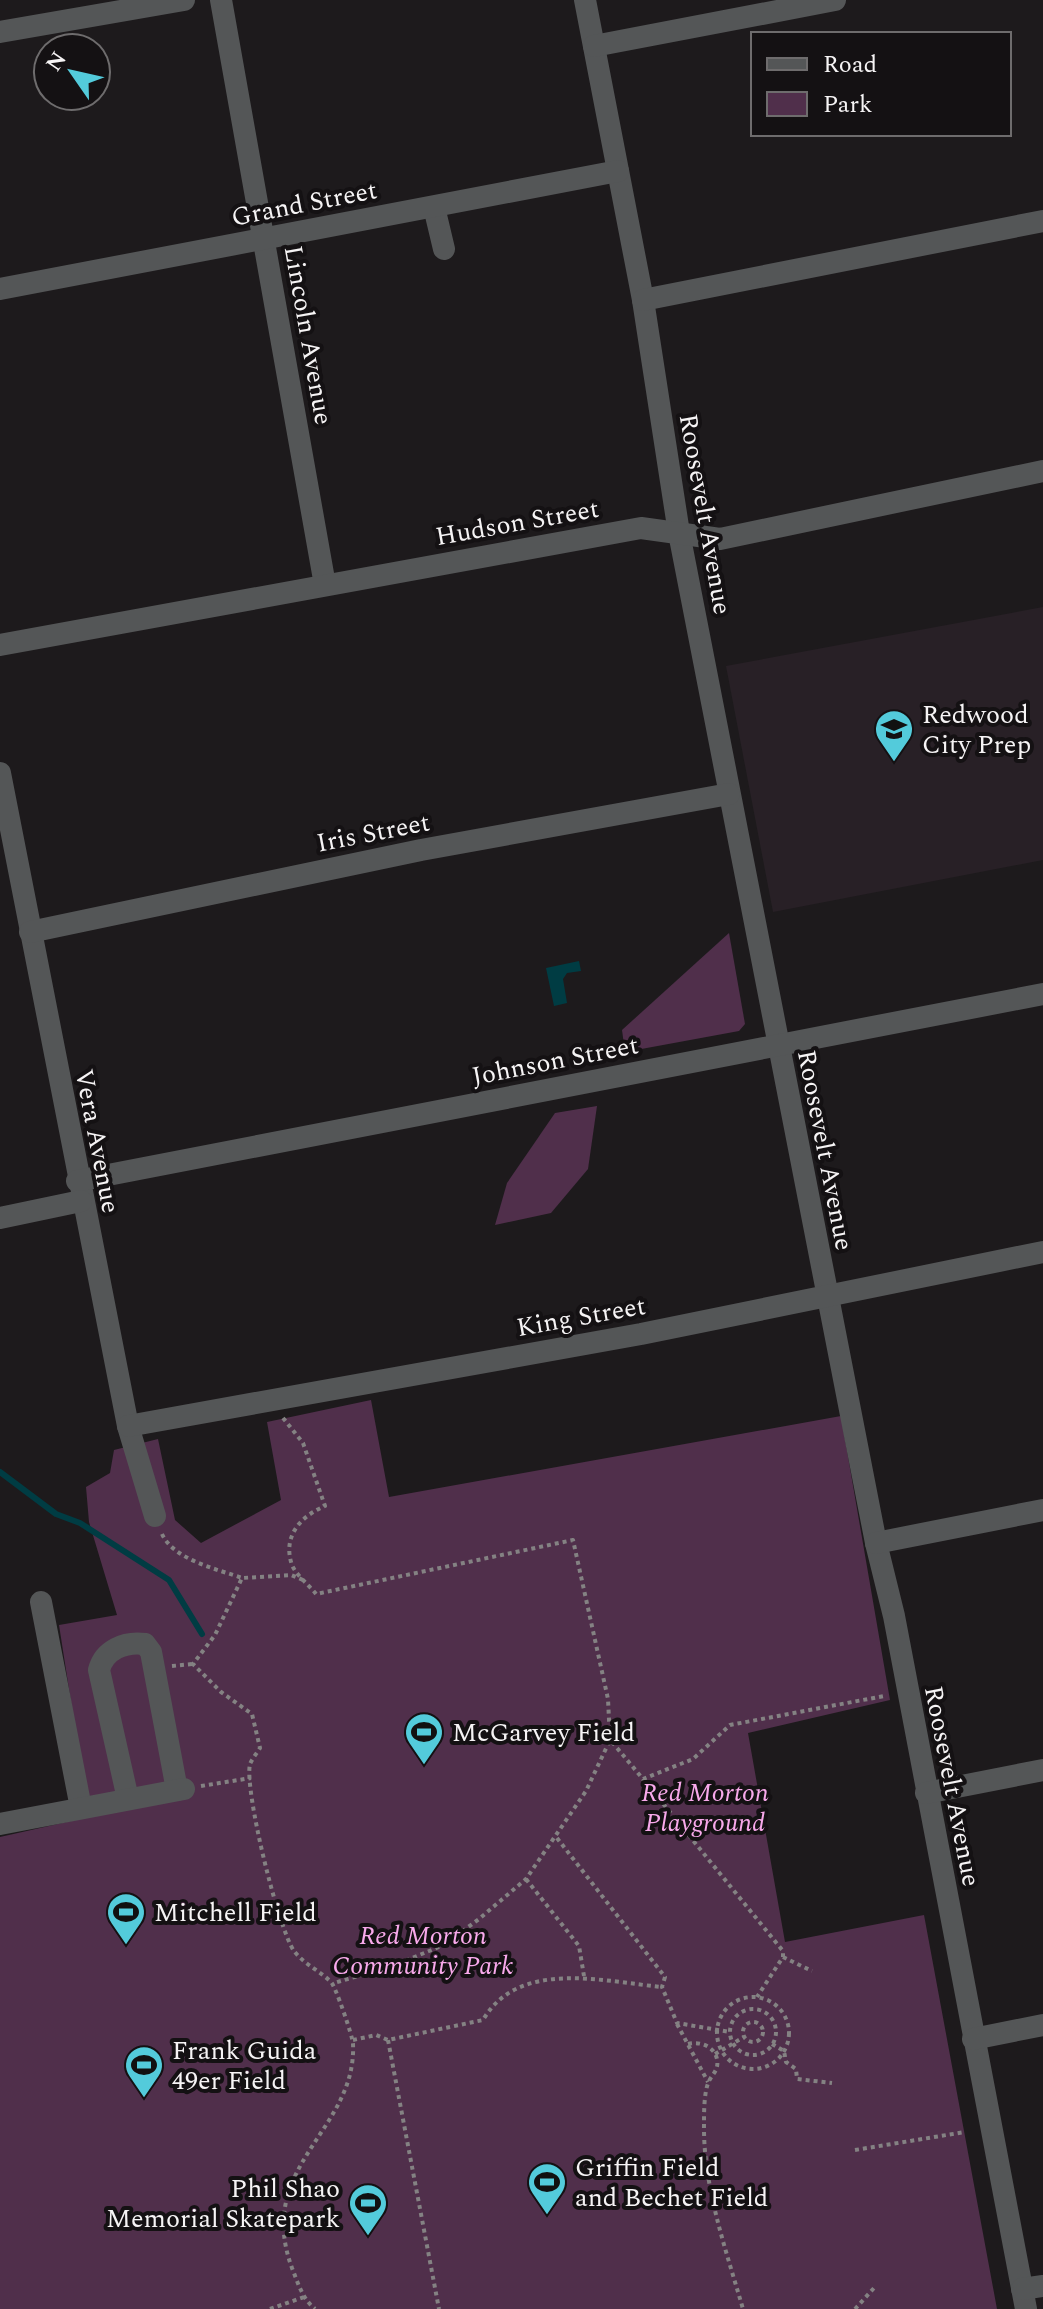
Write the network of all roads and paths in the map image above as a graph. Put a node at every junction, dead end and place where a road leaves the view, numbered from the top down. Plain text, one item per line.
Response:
1 (184, 0) edge
2 (221, 0) edge
3 (585, 0) edge
4 (835, 0) edge
5 (0, 32) edge
6 (594, 46) junction
7 (618, 171) junction
8 (434, 207) junction
9 (1043, 221) edge
10 (264, 239) junction
11 (444, 249) dead end
12 (0, 289) edge
13 (643, 300) junction
14 (1043, 471) edge
15 (679, 533) junction
16 (325, 585) junction
17 (0, 645) edge
18 (0, 773) edge
19 (729, 794) junction
20 (30, 932) junction
21 (1043, 994) edge
22 (777, 1045) junction
23 (79, 1191) junction
24 (0, 1218) edge
25 (1043, 1252) edge
26 (827, 1296) junction
27 (269, 1401) junction
28 (128, 1426) junction
29 (1043, 1510) edge
30 (155, 1516) joint
31 (876, 1543) junction
32 (242, 1578) junction
33 (306, 1581) junction
34 (41, 1602) dead end
35 (884, 1696) dead end
36 (610, 1740) junction
37 (1043, 1770) edge
38 (251, 1778) junction
39 (643, 1779) junction
40 (180, 1789) junction
41 (926, 1793) junction
42 (128, 1799) junction
43 (81, 1808) junction
44 (0, 1824) edge
45 (557, 1838) junction
46 (526, 1879) junction
47 (783, 1957) junction
48 (812, 1971) dead end
49 (584, 1976) junction
50 (334, 1983) junction
51 (662, 1987) junction
52 (755, 1997) junction
53 (772, 2002) junction
54 (752, 2009) junction
55 (765, 2013) junction
56 (772, 2020) junction
57 (677, 2023) junction
58 (1043, 2025) edge
59 (762, 2027) junction
60 (717, 2031) junction
61 (730, 2032) junction
62 (745, 2037) junction
63 (973, 2039) junction
64 (353, 2040) junction
65 (388, 2040) junction
66 (688, 2044) junction
67 (733, 2044) junction
68 (772, 2044) junction
69 (722, 2050) junction
70 (784, 2051) junction
71 (742, 2053) junction
72 (715, 2054) junction
73 (734, 2063) junction
74 (708, 2082) junction
75 (832, 2083) dead end
76 (965, 2132) dead end
77 (855, 2150) dead end
78 (874, 2288) dead end
79 (1030, 2294) edge
80 (304, 2297) junction
81 (270, 2309) edge
82 (315, 2309) edge
83 (439, 2309) edge
84 (743, 2309) edge
85 (855, 2309) edge

1 - 5 street
2 - 10 street, Lincoln Avenue
3 - 6 street, Roosevelt Avenue
4 - 6 street
6 - 7 street, Roosevelt Avenue
7 - 8 street, Grand Street
7 - 13 street, Roosevelt Avenue
8 - 10 street, Grand Street
8 - 11 street
9 - 13 street
10 - 12 street, Grand Street
10 - 16 street, Lincoln Avenue
13 - 15 street, Roosevelt Avenue
14 - 15 street, Hudson Street
15 - 16 street, Hudson Street
15 - 19 street, Roosevelt Avenue
16 - 17 street, Hudson Street
18 - 20 street, Vera Avenue
19 - 20 street, Iris Street
19 - 22 street, Roosevelt Avenue
20 - 23 street, Vera Avenue
21 - 22 street, Johnson Street
22 - 23 street, Johnson Street
22 - 26 street, Roosevelt Avenue
23 - 24 street, Johnson Street
23 - 28 street, Vera Avenue
25 - 26 street, King Street
26 - 27 street, King Street
26 - 31 street, Roosevelt Avenue
27 - 28 street, King Street
27 - 33 path
28 - 30 street, Vera Avenue
29 - 31 street
30 - 32 path
31 - 41 street, Roosevelt Avenue
32 - 33 path
32 - 38 path
33 - 36 path
34 - 43 street
35 - 39 path
36 - 39 path
36 - 45 path
37 - 41 street
38 - 40 path
38 - 50 path
39 - 47 path
40 - 42 street
40 - 42 street
41 - 63 street, Roosevelt Avenue
42 - 43 street
43 - 44 street
45 - 46 path
45 - 51 path
46 - 49 path
46 - 50 path
47 - 48 path
47 - 52 path
49 - 51 path
49 - 65 path
50 - 64 path
51 - 57 path
52 - 53 path
52 - 54 path
52 - 60 path
53 - 55 path
53 - 70 path
54 - 55 path
54 - 61 path
55 - 56 path
56 - 59 path
56 - 68 path
57 - 60 path
57 - 66 path
58 - 63 street
59 - 62 path
59 - 62 path
60 - 61 path
60 - 69 path
61 - 67 path
62 - 67 path
63 - 79 street, Roosevelt Avenue
64 - 65 path
64 - 80 path
65 - 83 path
66 - 72 path
66 - 74 path
67 - 69 path
67 - 71 path
68 - 70 path
68 - 71 path
69 - 72 path
69 - 73 path
70 - 73 path
70 - 75 path
71 - 73 path
72 - 74 path
74 - 84 path
76 - 77 path
78 - 85 path
80 - 81 path
80 - 82 path

